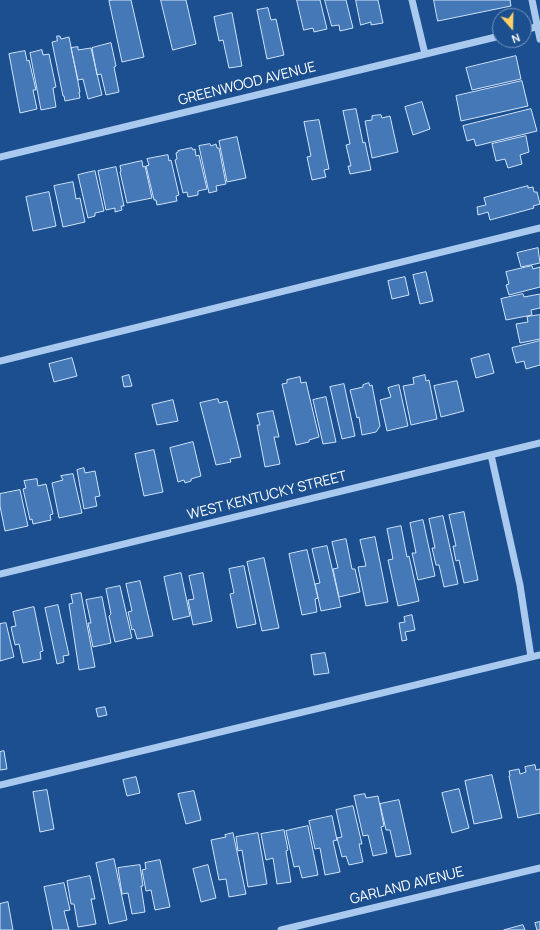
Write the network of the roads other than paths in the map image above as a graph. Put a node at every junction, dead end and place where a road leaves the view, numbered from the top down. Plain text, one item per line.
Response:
1 (412, 0) edge
2 (532, 0) edge
3 (539, 26) edge
4 (492, 38) edge
5 (540, 39) edge
6 (425, 54) junction
7 (0, 157) edge
8 (540, 228) edge
9 (0, 361) edge
10 (540, 443) edge
11 (491, 455) junction
12 (0, 574) edge
13 (540, 655) edge
14 (531, 657) junction
15 (0, 785) edge
16 (540, 868) edge
17 (281, 930) edge

1 - 6 street
2 - 3 street
3 - 5 street
4 - 6 street, GREENWOOD AVENUE
6 - 7 street, GREENWOOD AVENUE
8 - 9 street
10 - 11 street, WEST KENTUCKY STREET
11 - 12 street, WEST KENTUCKY STREET
11 - 14 street
13 - 14 street
14 - 15 street
16 - 17 street, GARLAND AVENUE

